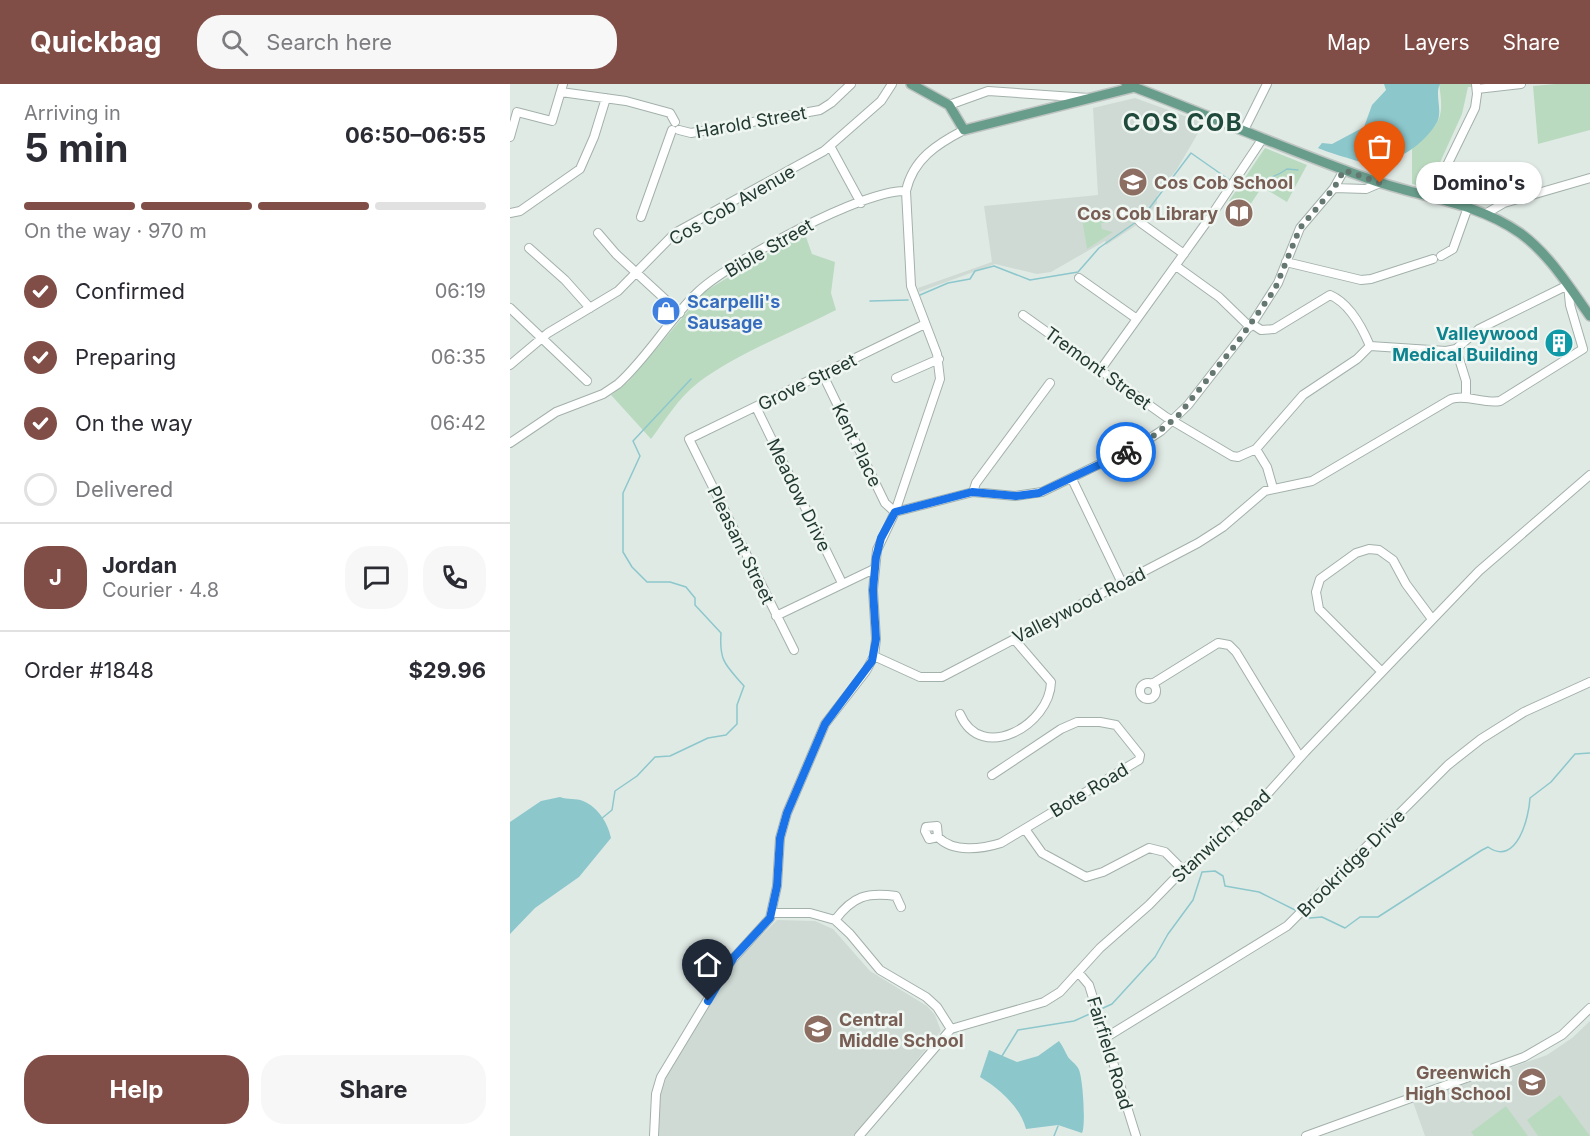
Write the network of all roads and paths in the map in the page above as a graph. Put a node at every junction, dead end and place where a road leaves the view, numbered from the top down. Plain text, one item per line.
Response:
1 (851, 84) edge
2 (892, 84) edge
3 (911, 84) edge
4 (1267, 84) edge
5 (1521, 84) edge
6 (1134, 85) edge
7 (1476, 86) edge
8 (562, 88) edge
9 (1048, 93) junction
10 (606, 98) junction
11 (1094, 99) junction
12 (949, 105) junction
13 (1049, 108) junction
14 (675, 127) junction
15 (964, 130) junction
16 (1244, 130) junction
17 (510, 137) edge
18 (1263, 138) junction
19 (830, 146) junction
20 (1344, 170) junction
21 (1590, 178) edge
22 (1380, 183) junction
23 (1334, 188) junction
24 (906, 190) junction
25 (1432, 196) junction
26 (861, 203) junction
27 (1467, 207) junction
28 (510, 213) edge
29 (1123, 213) dead end
30 (1485, 214) junction
31 (641, 217) dead end
32 (597, 233) dead end
33 (530, 248) dead end
34 (1184, 254) junction
35 (1286, 262) junction
36 (1176, 266) junction
37 (636, 272) junction
38 (1079, 278) dead end
39 (1568, 285) junction
40 (510, 308) edge
41 (590, 308) junction
42 (680, 313) junction
43 (1023, 315) dead end
44 (1590, 316) edge
45 (1137, 320) junction
46 (925, 324) junction
47 (1251, 325) junction
48 (541, 339) junction
49 (1370, 346) junction
50 (1456, 349) junction
51 (1586, 351) edge
52 (939, 359) junction
53 (511, 361) edge
54 (1101, 369) junction
55 (823, 375) junction
56 (896, 378) dead end
57 (587, 381) dead end
58 (1050, 383) dead end
59 (1466, 397) junction
60 (756, 407) junction
61 (1173, 421) junction
62 (689, 439) joint
63 (510, 443) edge
64 (1256, 449) junction
65 (1590, 475) edge
66 (1072, 479) junction
67 (1273, 488) junction
68 (972, 492) junction
69 (895, 512) junction
70 (874, 569) junction
71 (1122, 583) junction
72 (842, 584) junction
73 (776, 616) junction
74 (1432, 619) junction
75 (1014, 639) junction
76 (794, 650) dead end
77 (873, 656) junction
78 (1382, 672) junction
79 (1590, 682) edge
80 (1152, 684) dead end
81 (960, 714) dead end
82 (1300, 757) junction
83 (992, 774) dead end
84 (1025, 829) junction
85 (938, 837) dead end
86 (1183, 870) junction
87 (901, 907) dead end
88 (773, 913) junction
89 (835, 920) junction
90 (1078, 972) junction
91 (1590, 1008) edge
92 (951, 1029) junction
93 (1105, 1038) junction
94 (654, 1136) edge
95 (859, 1136) edge
96 (1136, 1136) edge
97 (1306, 1136) edge

1 - 14 street, Harold Street
2 - 19 street, Cos Cob Avenue
3 - 12 main road
4 - 16 street
5 - 7 street
6 - 11 main road
6 - 16 main road
7 - 25 street
8 - 10 street, Harold Street
8 - 17 street
9 - 11 street
9 - 12 street
9 - 13 street
10 - 14 street, Harold Street
10 - 28 street
11 - 13 main road
12 - 15 main road
13 - 15 main road
14 - 31 street
15 - 24 street
16 - 18 main road
18 - 20 main road
18 - 34 street
19 - 26 street
19 - 37 street, Cos Cob Avenue
20 - 22 main road
20 - 23 street
21 - 30 street
22 - 23 street
22 - 25 main road
23 - 35 street
24 - 26 street, Bible Street
24 - 46 street
25 - 27 main road
26 - 42 street, Bible Street
27 - 30 main road
27 - 35 street
29 - 34 street
30 - 39 main road
32 - 37 street
33 - 41 street
34 - 36 street
35 - 47 street
36 - 45 street
36 - 47 street
37 - 41 street, Cos Cob Avenue
37 - 42 street
38 - 45 street
39 - 44 main road
39 - 50 street
39 - 51 street, Valleywood Road
40 - 48 street
41 - 48 street, Cos Cob Avenue
42 - 63 street, Bible Street
43 - 54 street, Tremont Street
45 - 54 street
46 - 52 street
46 - 55 street, Grove Street
47 - 49 street
47 - 61 street
48 - 53 street, Cos Cob Avenue
48 - 57 street
49 - 50 street
49 - 64 street
50 - 59 street
51 - 59 street, Valleywood Road
52 - 56 street
52 - 69 street
54 - 61 street, Tremont Street
55 - 60 street, Grove Street
55 - 69 street, Kent Place
58 - 68 street
59 - 67 street, Valleywood Road
60 - 62 street, Grove Street
60 - 72 street, Meadow Drive
61 - 64 street, Tremont Street
61 - 66 street
62 - 73 street, Pleasant Street
64 - 67 street
65 - 74 street, Stanwich Road
66 - 68 street
66 - 71 street
67 - 71 street, Valleywood Road
68 - 69 street
69 - 70 street
70 - 72 street
70 - 77 street
71 - 75 street, Valleywood Road
72 - 73 street
73 - 76 street, Pleasant Street
74 - 78 street, Stanwich Road
74 - 78 street
75 - 77 street, Valleywood Road
75 - 81 street
77 - 88 street
78 - 82 street, Stanwich Road
79 - 93 street, Brookridge Drive
80 - 82 street
82 - 86 street, Stanwich Road
83 - 84 street, Bote Road
84 - 85 street, Bote Road
84 - 86 street
86 - 90 street, Stanwich Road
87 - 89 street
88 - 89 street
88 - 94 street
89 - 92 street
90 - 92 street, Stanwich Road
90 - 93 street, Fairfield Road
91 - 97 street
92 - 95 street
93 - 96 street, Fairfield Road

